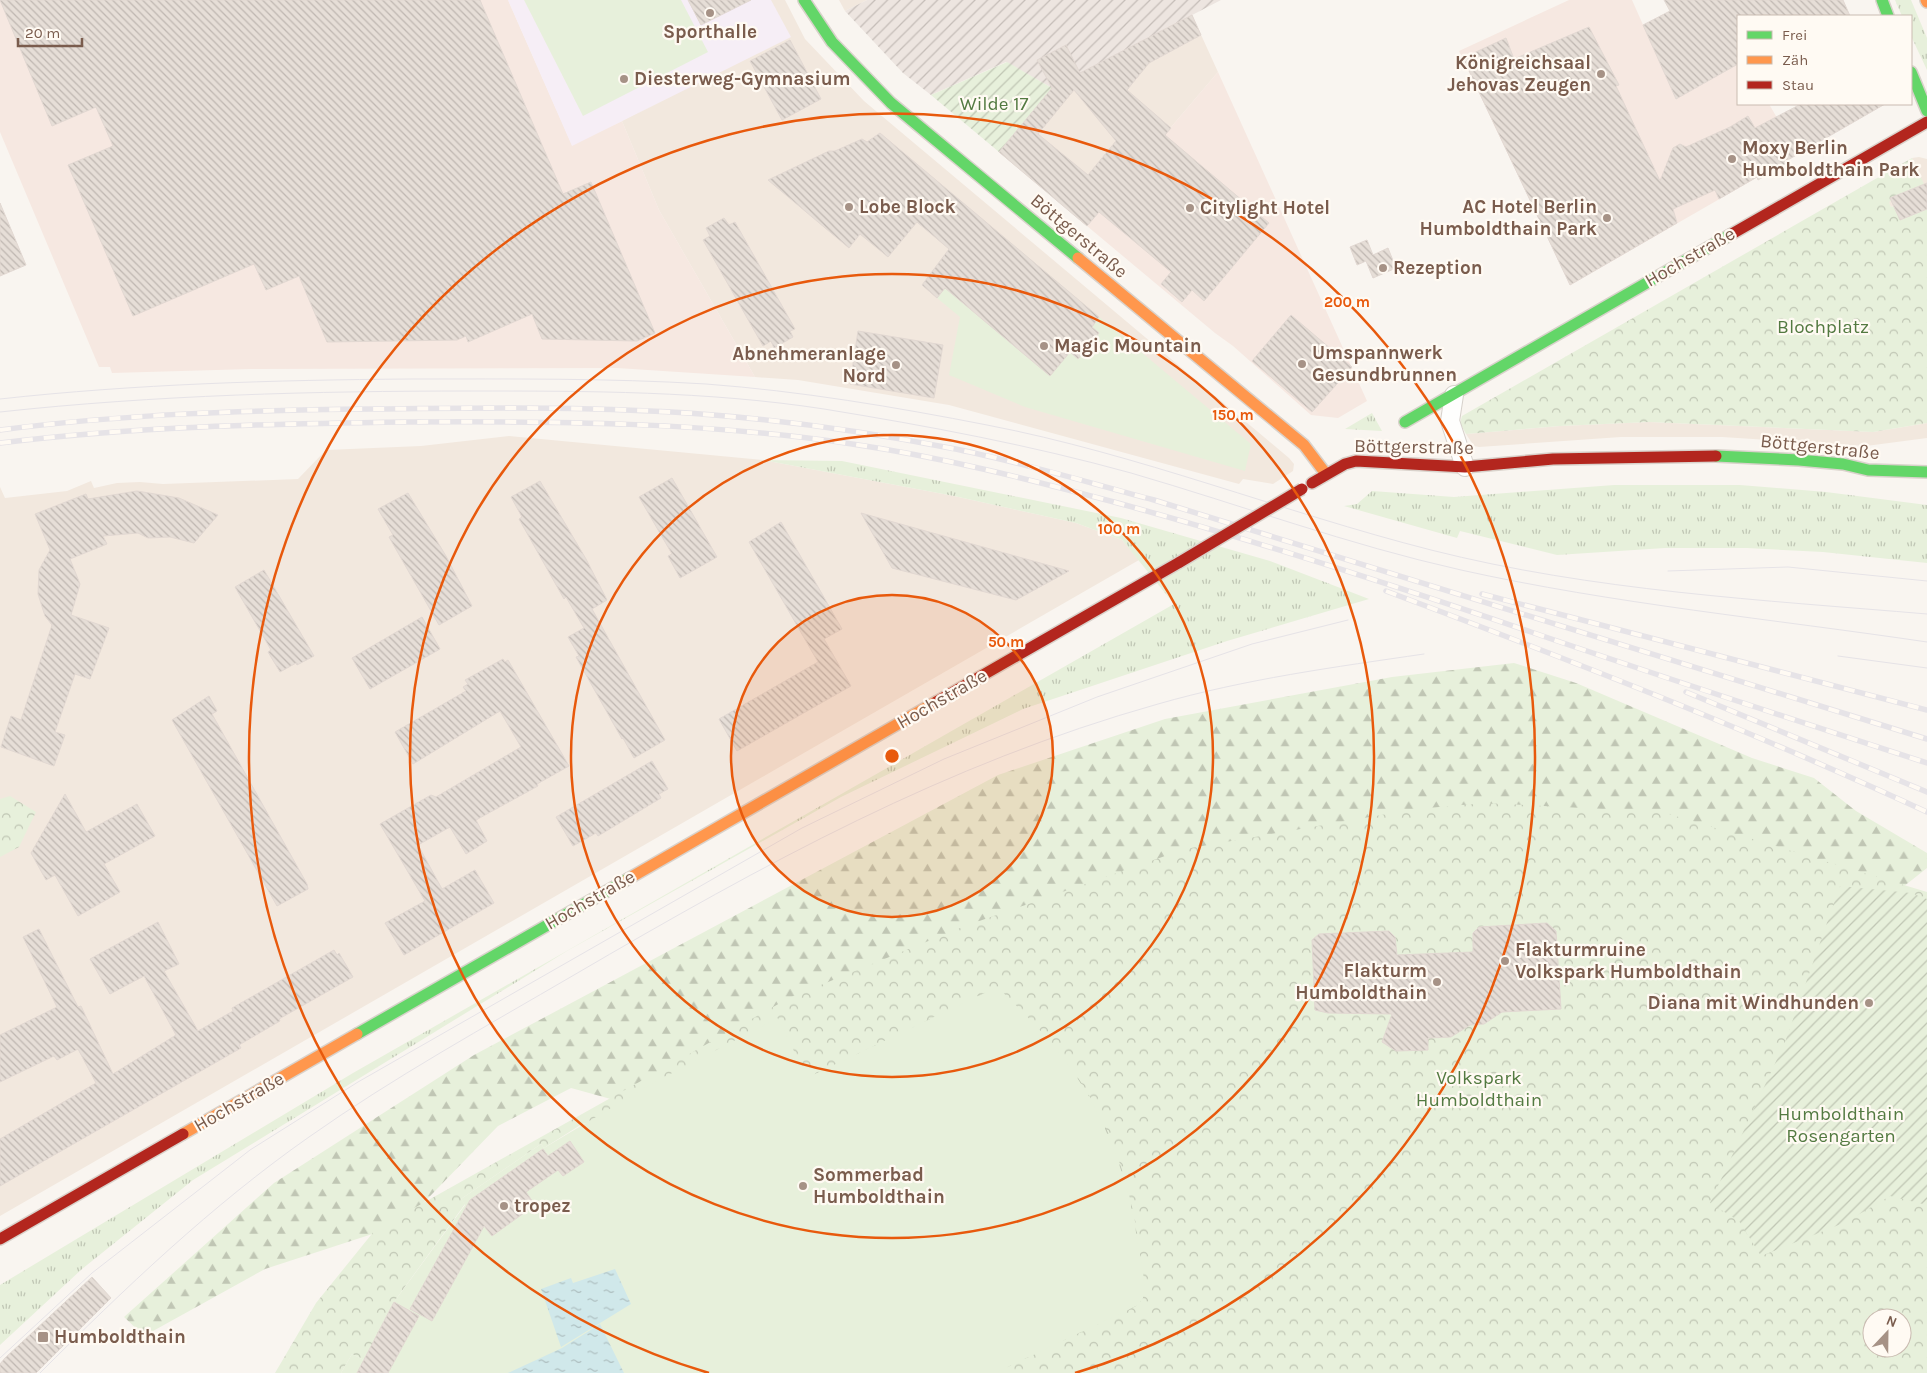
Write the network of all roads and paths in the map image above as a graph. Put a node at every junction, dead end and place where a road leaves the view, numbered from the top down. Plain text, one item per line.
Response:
1 (804, 0) edge
2 (1882, 0) edge
3 (1888, 15) edge
4 (1912, 74) edge
5 (1927, 111) edge
6 (1927, 122) edge
7 (1454, 395) junction
8 (1405, 422) dead end
9 (1927, 462) edge
10 (1464, 467) junction
11 (1912, 470) junction
12 (1927, 472) edge
13 (1326, 474) junction
14 (0, 1239) edge

1 - 13 street, Böttgerstraße
2 - 3 street
4 - 5 street
6 - 7 street, Hochstraße
7 - 8 street, Hochstraße
7 - 10 street
9 - 11 street, Böttgerstraße
10 - 11 street, Böttgerstraße
10 - 13 street, Böttgerstraße
11 - 12 street, Böttgerstraße
13 - 14 street, Hochstraße, bridge

